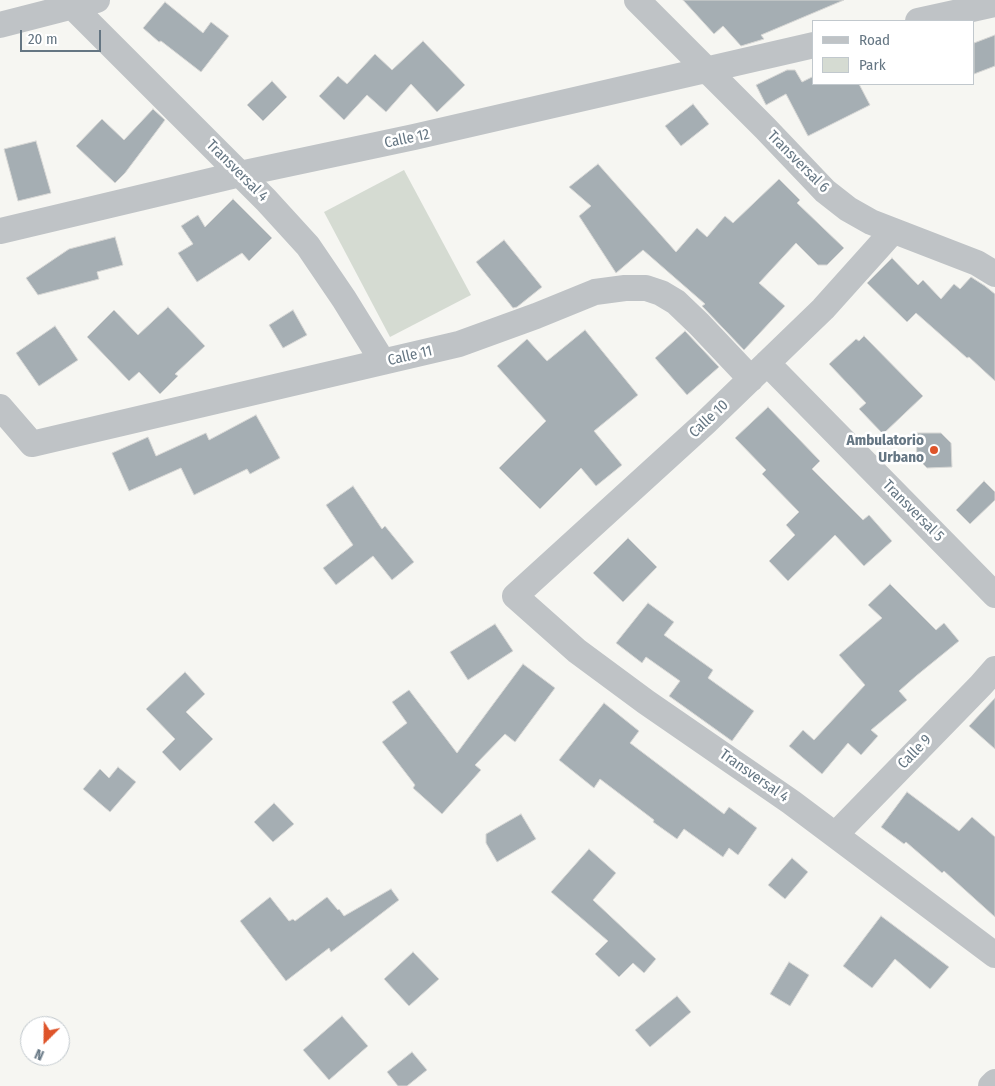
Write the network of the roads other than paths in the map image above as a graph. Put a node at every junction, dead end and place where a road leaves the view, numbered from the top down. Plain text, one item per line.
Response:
1 (637, 0) edge
2 (78, 2) edge
3 (995, 4) edge
4 (923, 20) edge
5 (0, 25) edge
6 (812, 45) edge
7 (706, 70) junction
8 (240, 174) junction
9 (0, 230) edge
10 (893, 231) junction
11 (993, 270) edge
12 (383, 362) junction
13 (759, 371) junction
14 (0, 407) edge
15 (995, 595) edge
16 (515, 596) joint
17 (995, 669) edge
18 (835, 835) junction
19 (995, 955) edge
20 (995, 1082) edge
21 (991, 1086) edge

1 - 7 street, Transversal 6
2 - 5 street
2 - 8 street, Transversal 4
3 - 4 street
6 - 7 street, Calle 12
7 - 8 street, Calle 12
7 - 10 street, Transversal 6
8 - 9 street, Calle 12
8 - 12 street, Transversal 4
10 - 11 street, Transversal 6
10 - 13 street, Calle 10
12 - 13 street, Calle 11
12 - 14 street, Calle 11
13 - 15 street, Transversal 5
13 - 16 street, Calle 10
16 - 18 street, Transversal 4
17 - 18 street, Calle 9
18 - 19 street, Transversal 4
20 - 21 street

